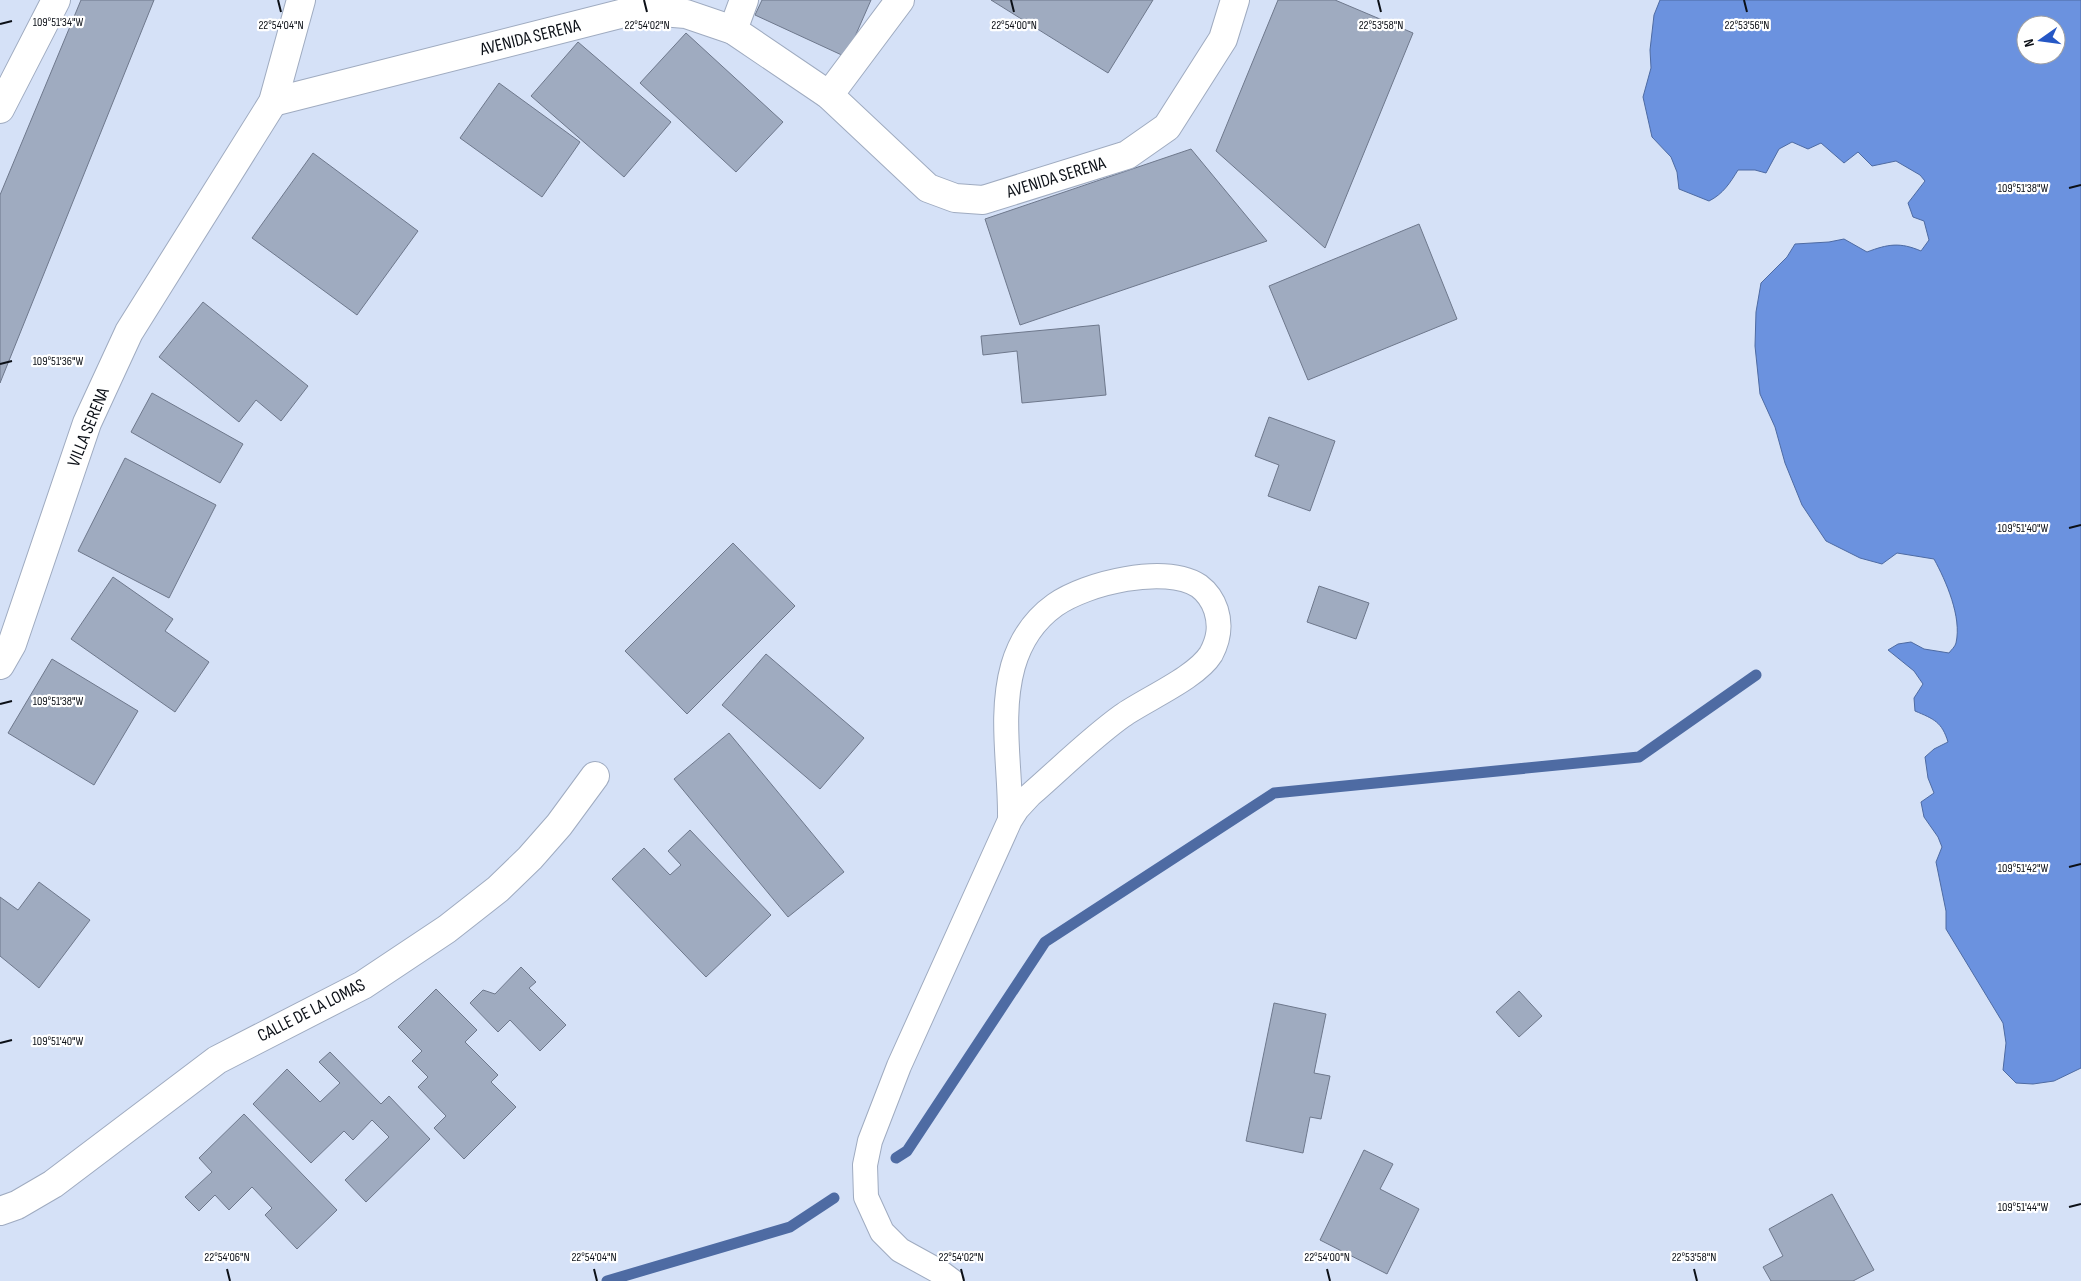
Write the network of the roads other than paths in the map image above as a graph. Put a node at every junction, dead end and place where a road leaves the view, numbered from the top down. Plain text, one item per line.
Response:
1 (56, 0) edge
2 (301, 0) edge
3 (744, 0) edge
4 (900, 0) edge
5 (1235, 0) edge
6 (637, 5) edge
7 (733, 30) junction
8 (829, 95) junction
9 (273, 102) junction
10 (0, 109) edge
11 (0, 665) edge
12 (595, 776) dead end
13 (1010, 820) junction
14 (0, 1211) edge
15 (952, 1281) edge

1 - 10 street
2 - 9 street, VILLA SERENA
3 - 7 street
4 - 8 street
5 - 8 street, AVENIDA SERENA
6 - 7 street, AVENIDA SERENA
6 - 9 street, AVENIDA SERENA
7 - 8 street, AVENIDA SERENA
9 - 11 street, VILLA SERENA
12 - 14 street, CALLE DE LA LOMAS
13 - 13 lane
13 - 15 lane

